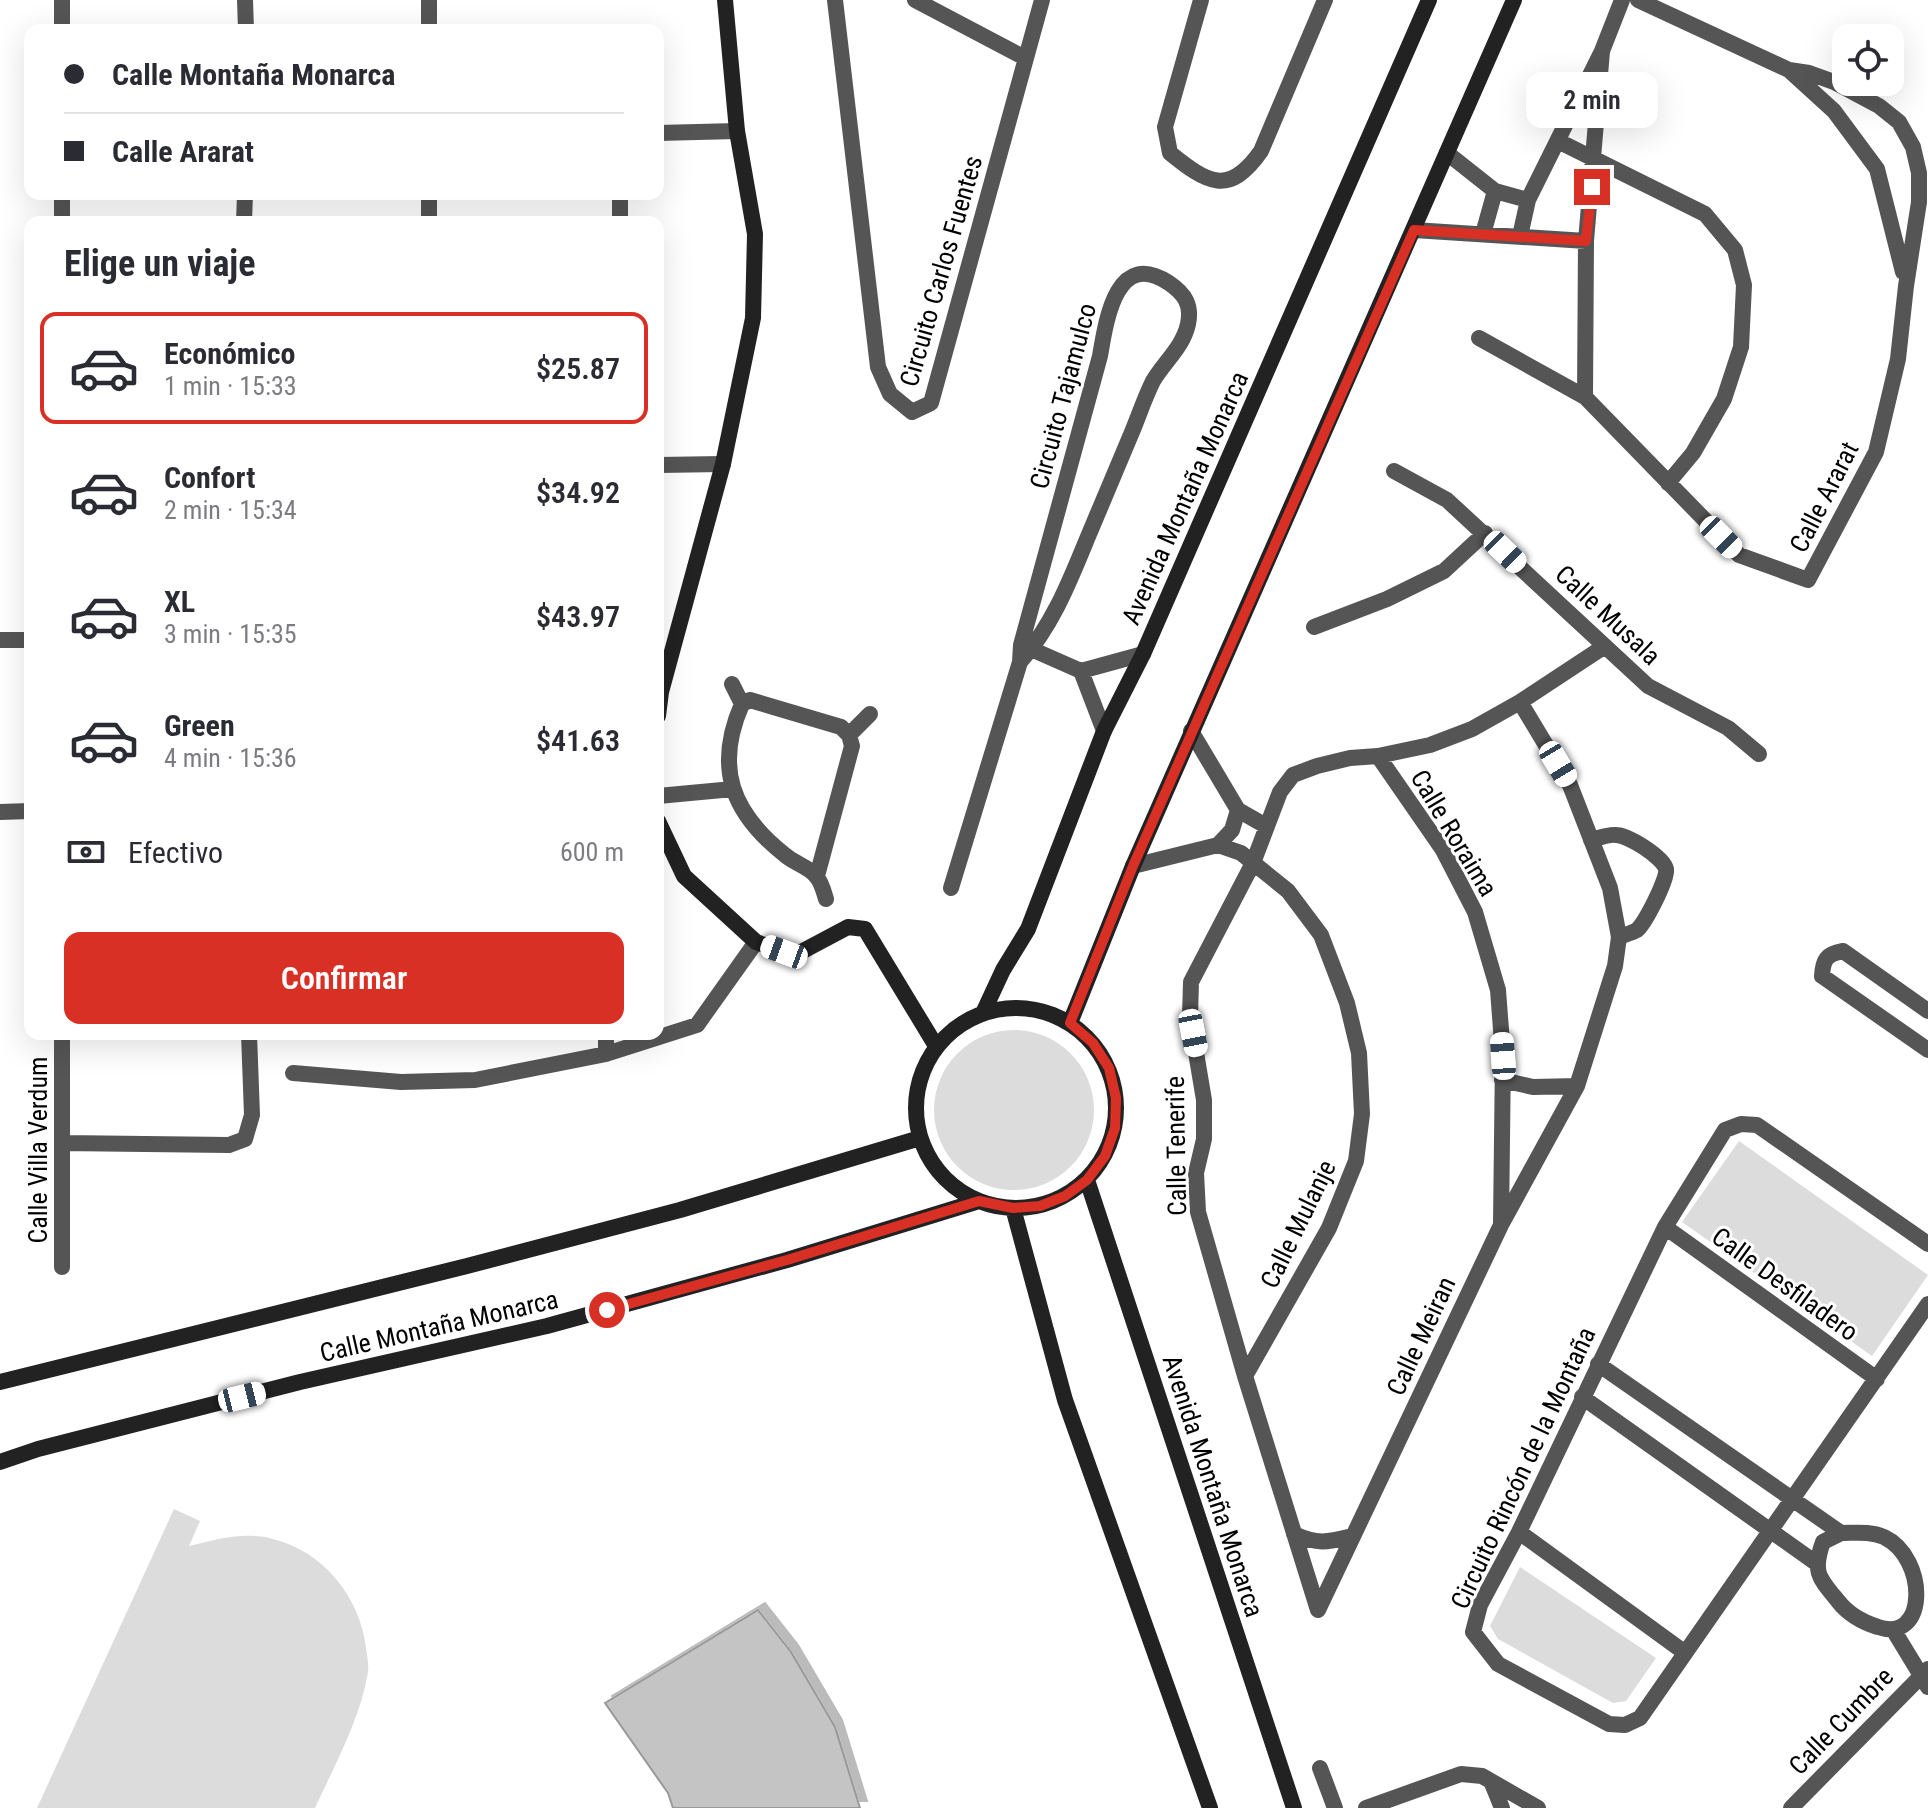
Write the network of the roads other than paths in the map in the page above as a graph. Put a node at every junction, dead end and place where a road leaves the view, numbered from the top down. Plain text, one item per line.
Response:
1 (62, 0) edge
2 (245, 0) edge
3 (429, 0) edge
4 (725, 0) edge
5 (835, 0) edge
6 (915, 0) edge
7 (1042, 0) edge
8 (1201, 0) edge
9 (1325, 0) edge
10 (1429, 0) edge
11 (1514, 0) edge
12 (1622, 0) edge
13 (1638, 0) edge
14 (62, 24) edge
15 (246, 24) edge
16 (429, 24) edge
17 (1602, 51) junction
18 (1025, 58) junction
19 (1789, 70) junction
20 (737, 131) junction
21 (664, 133) edge
22 (1558, 141) junction
23 (1447, 153) junction
24 (1595, 160) junction
25 (1495, 191) junction
26 (1528, 200) junction
27 (1414, 230) junction
28 (1483, 234) junction
29 (1520, 236) junction
30 (1586, 241) junction
31 (1906, 286) junction
32 (1479, 338) dead end
33 (1585, 397) junction
34 (723, 464) junction
35 (664, 465) edge
36 (1394, 471) dead end
37 (1668, 483) junction
38 (1485, 533) junction
39 (1314, 627) dead end
40 (0, 640) edge
41 (24, 640) edge
42 (1605, 646) junction
43 (1027, 647) junction
44 (1143, 654) junction
45 (1081, 671) junction
46 (664, 681) edge
47 (732, 684) dead end
48 (1520, 702) junction
49 (742, 704) junction
50 (870, 714) dead end
51 (1104, 731) junction
52 (1191, 731) junction
53 (849, 735) junction
54 (1759, 754) dead end
55 (1378, 756) junction
56 (733, 789) junction
57 (664, 795) edge
58 (1238, 810) junction
59 (24, 811) edge
60 (0, 812) edge
61 (1266, 826) junction
62 (664, 834) edge
63 (1591, 840) junction
64 (1218, 845) junction
65 (1253, 863) junction
66 (1133, 866) junction
67 (817, 876) junction
68 (951, 888) dead end
69 (826, 899) dead end
70 (1619, 937) junction
71 (756, 942) junction
72 (1928, 1011) edge
73 (983, 1013) junction
74 (1070, 1023) junction
75 (664, 1036) edge
76 (62, 1040) edge
77 (249, 1040) edge
78 (606, 1040) edge
79 (650, 1040) edge
80 (936, 1046) junction
81 (1928, 1050) edge
82 (606, 1054) junction
83 (293, 1073) dead end
84 (1502, 1080) junction
85 (1577, 1086) junction
86 (920, 1138) junction
87 (62, 1143) junction
88 (1087, 1180) junction
89 (979, 1201) junction
90 (1013, 1208) junction
91 (1501, 1225) junction
92 (1665, 1227) junction
93 (1928, 1244) edge
94 (62, 1267) dead end
95 (1928, 1304) edge
96 (1598, 1364) junction
97 (1245, 1376) junction
98 (1877, 1379) junction
99 (0, 1382) edge
100 (1582, 1397) junction
101 (0, 1462) edge
102 (1791, 1498) junction
103 (1771, 1528) junction
104 (1519, 1532) junction
105 (1841, 1533) junction
106 (1294, 1534) junction
107 (1353, 1536) junction
108 (1816, 1563) junction
109 (1318, 1610) joint
110 (1926, 1614) edge
111 (1894, 1631) junction
112 (1684, 1652) junction
113 (1926, 1676) edge
114 (1320, 1768) dead end
115 (1491, 1781) junction
116 (1795, 1805) edge
117 (1210, 1808) edge
118 (1294, 1808) edge
119 (1335, 1808) edge
120 (1366, 1808) edge
121 (1502, 1808) edge
122 (1538, 1808) edge

1 - 14 street
2 - 15 street
3 - 16 street
4 - 20 main road
5 - 18 street, Circuito Carlos Fuentes
6 - 18 street
7 - 18 street, Circuito Carlos Fuentes
8 - 9 street
10 - 44 main road, Avenida Montaña Monarca
11 - 23 main road
12 - 17 street
13 - 19 street, Calle Ararat
17 - 22 street
17 - 24 street
19 - 31 street, Calle Ararat
19 - 31 street, Calle Ararat
20 - 21 street
20 - 34 main road
22 - 24 street
22 - 26 street
23 - 25 street
23 - 27 main road
24 - 30 street
24 - 37 street
25 - 26 street
25 - 28 street
26 - 29 street
27 - 28 street
27 - 52 main road
28 - 29 street
29 - 30 street
30 - 33 street
31 - 37 street, Calle Ararat
32 - 33 street, Calle Ararat
33 - 37 street, Calle Ararat
34 - 35 street
34 - 46 main road
36 - 38 street, Calle Musala
38 - 39 street
38 - 42 street, Calle Musala
40 - 41 street
42 - 48 street, Calle Tenerife
42 - 54 street, Calle Musala
43 - 43 street, Circuito Tajamulco
43 - 45 street
43 - 68 street, Circuito Tajamulco
44 - 45 street
44 - 51 main road, Avenida Montaña Monarca
45 - 51 street
47 - 49 street
48 - 55 street, Calle Tenerife
48 - 63 street, Calle Meiran
49 - 53 street
49 - 56 street
50 - 53 street
51 - 73 main road, Avenida Montaña Monarca
52 - 58 street
52 - 66 main road
53 - 67 street
55 - 61 street, Calle Tenerife
55 - 84 street, Calle Roraima
56 - 57 street
56 - 67 street
58 - 61 street
58 - 64 street
59 - 60 street
61 - 65 street, Calle Tenerife
62 - 71 main road
63 - 70 street, Calle Meiran
63 - 70 street
64 - 65 street, Calle Mulanje
64 - 66 street
65 - 97 street, Calle Tenerife
65 - 97 street, Calle Mulanje
66 - 74 main road
67 - 69 street
70 - 85 street, Calle Meiran
71 - 75 street
71 - 80 main road
72 - 81 street
73 - 74 main road
73 - 80 main road
74 - 88 main road
76 - 87 street, Calle Villa Verdum
77 - 87 street
78 - 82 street
79 - 82 street
80 - 86 main road
82 - 83 street
84 - 85 street
84 - 91 street, Calle Roraima
85 - 91 street, Calle Meiran
86 - 89 main road
86 - 99 main road, Calle Montaña Monarca
87 - 94 street, Calle Villa Verdum
88 - 90 main road
88 - 118 main road, Avenida Montaña Monarca
89 - 90 main road
89 - 101 main road, Calle Montaña Monarca
90 - 117 main road
91 - 107 street, Calle Meiran
92 - 93 street, Circuito Rincón de la Montaña
92 - 96 street, Circuito Rincón de la Montaña
92 - 98 street, Calle Desfiladero
95 - 98 street, Circuito Rincón de la Montaña
96 - 100 street, Circuito Rincón de la Montaña
96 - 102 street
97 - 106 street, Calle Tenerife
98 - 102 street, Circuito Rincón de la Montaña
100 - 103 street
100 - 104 street, Circuito Rincón de la Montaña
102 - 103 street, Circuito Rincón de la Montaña
102 - 105 street
103 - 108 street
103 - 112 street, Circuito Rincón de la Montaña
104 - 112 street
104 - 112 street, Circuito Rincón de la Montaña
105 - 108 street
105 - 110 street
106 - 107 street
106 - 109 street, Calle Tenerife
107 - 109 street, Calle Meiran
108 - 111 street
110 - 111 street
111 - 113 street
113 - 116 street, Calle Cumbre
114 - 119 street
115 - 120 street
115 - 121 street
115 - 122 street

